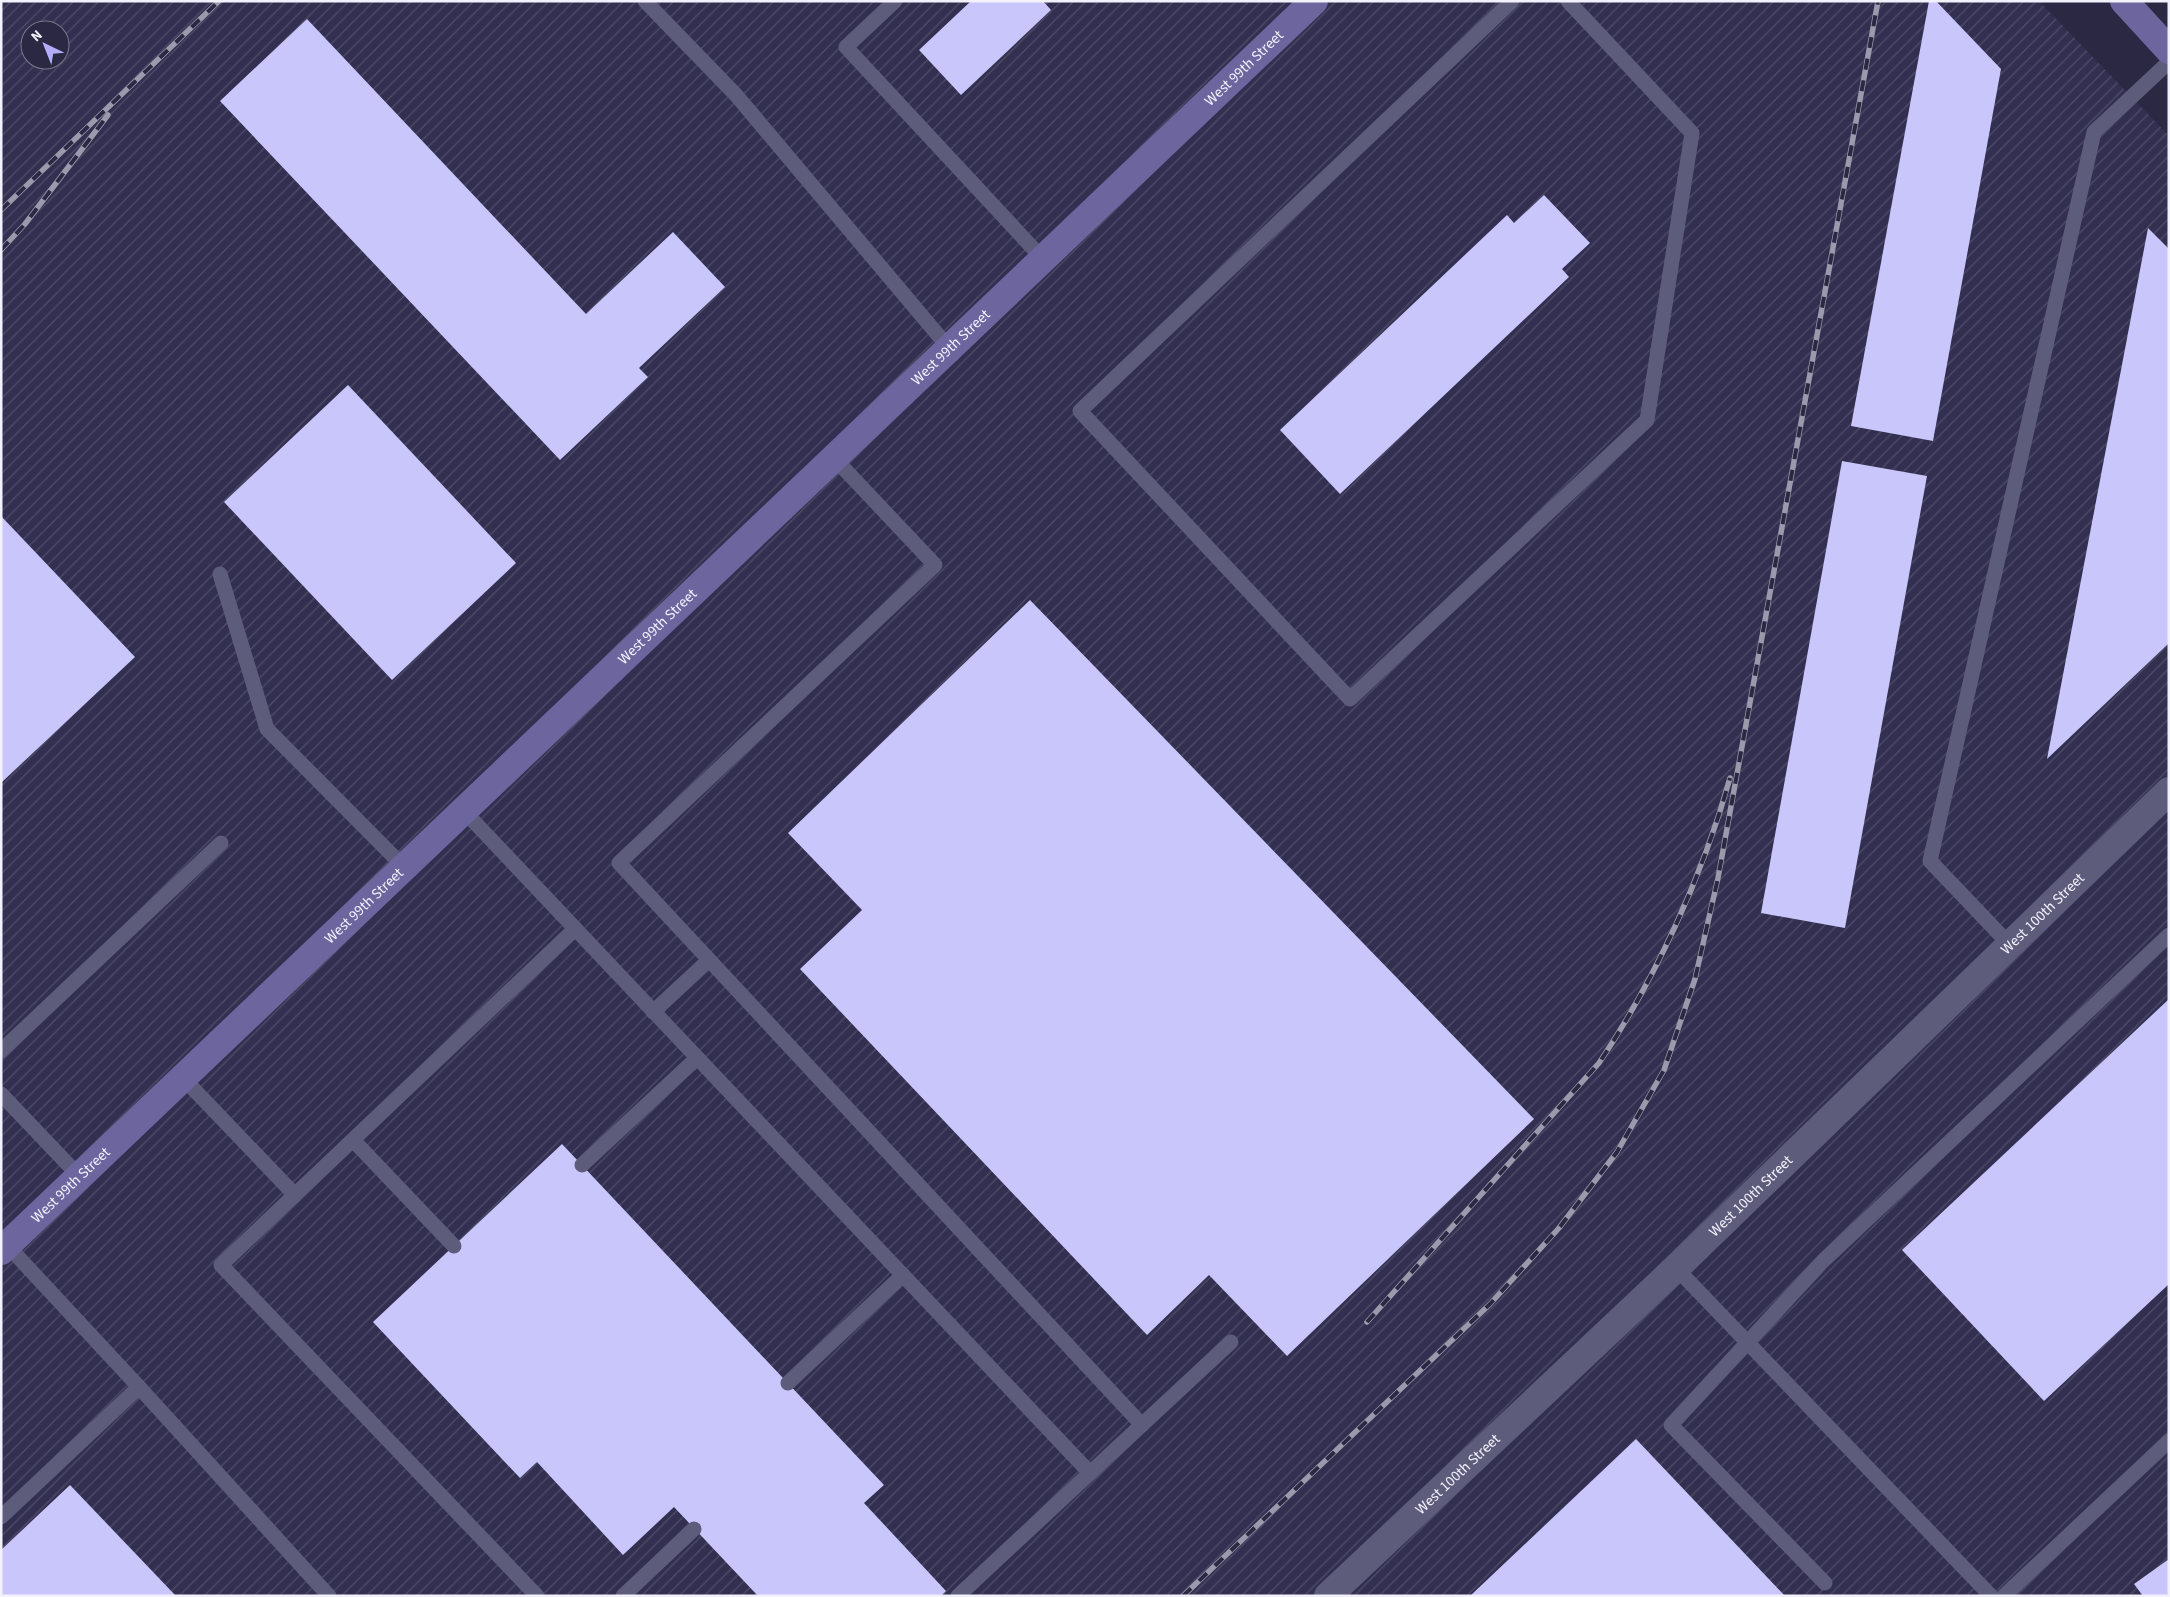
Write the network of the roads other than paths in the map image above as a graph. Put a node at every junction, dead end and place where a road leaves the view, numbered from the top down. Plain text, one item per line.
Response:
1 (645, 1) edge
2 (895, 1) edge
3 (1314, 1) edge
4 (1512, 1) edge
5 (1568, 1) edge
6 (2124, 1) edge
7 (2169, 50) edge
8 (2169, 62) edge
9 (1043, 259) junction
10 (950, 348) junction
11 (834, 458) junction
12 (220, 574) dead end
13 (2169, 791) edge
14 (464, 811) junction
15 (221, 843) dead end
16 (404, 867) junction
17 (575, 929) junction
18 (2169, 936) edge
19 (2010, 945) junction
20 (709, 960) junction
21 (653, 1012) junction
22 (1, 1052) edge
23 (697, 1058) junction
24 (183, 1078) junction
25 (1, 1094) edge
26 (353, 1140) junction
27 (582, 1165) dead end
28 (80, 1177) junction
29 (296, 1195) junction
30 (454, 1246) dead end
31 (4, 1248) edge
32 (1676, 1268) junction
33 (903, 1275) junction
34 (1231, 1342) dead end
35 (1747, 1344) junction
36 (788, 1383) dead end
37 (138, 1387) junction
38 (1142, 1425) junction
39 (2169, 1441) edge
40 (1090, 1473) junction
41 (1, 1516) edge
42 (694, 1529) dead end
43 (1824, 1584) dead end
44 (329, 1596) edge
45 (537, 1596) edge
46 (623, 1596) edge
47 (958, 1596) edge
48 (1328, 1596) edge
49 (1991, 1596) edge
50 (2004, 1596) edge

1 - 10 lane
2 - 9 lane
3 - 9 street, West 99th Street
4 - 5 lane
6 - 7 street
8 - 19 lane
9 - 10 street, West 99th Street
10 - 11 street, West 99th Street
11 - 14 street, West 99th Street
11 - 20 lane
12 - 16 lane
13 - 19 street, West 100th Street
14 - 16 street, West 99th Street
14 - 17 lane
15 - 22 lane
16 - 24 street, West 99th Street
17 - 21 lane
17 - 26 lane
18 - 35 lane
19 - 32 street, West 100th Street
20 - 21 lane
20 - 38 lane
21 - 23 lane
23 - 27 lane
23 - 33 lane
24 - 28 street, West 99th Street
24 - 29 lane
25 - 28 lane
26 - 29 lane
26 - 30 lane
28 - 31 street, West 99th Street
29 - 45 lane
31 - 37 lane
32 - 35 lane
32 - 48 street, West 100th Street
33 - 36 lane
33 - 40 lane
34 - 38 lane
35 - 43 lane
35 - 49 lane
37 - 41 lane
37 - 44 lane
38 - 40 lane
39 - 50 lane
40 - 47 lane
42 - 46 lane

